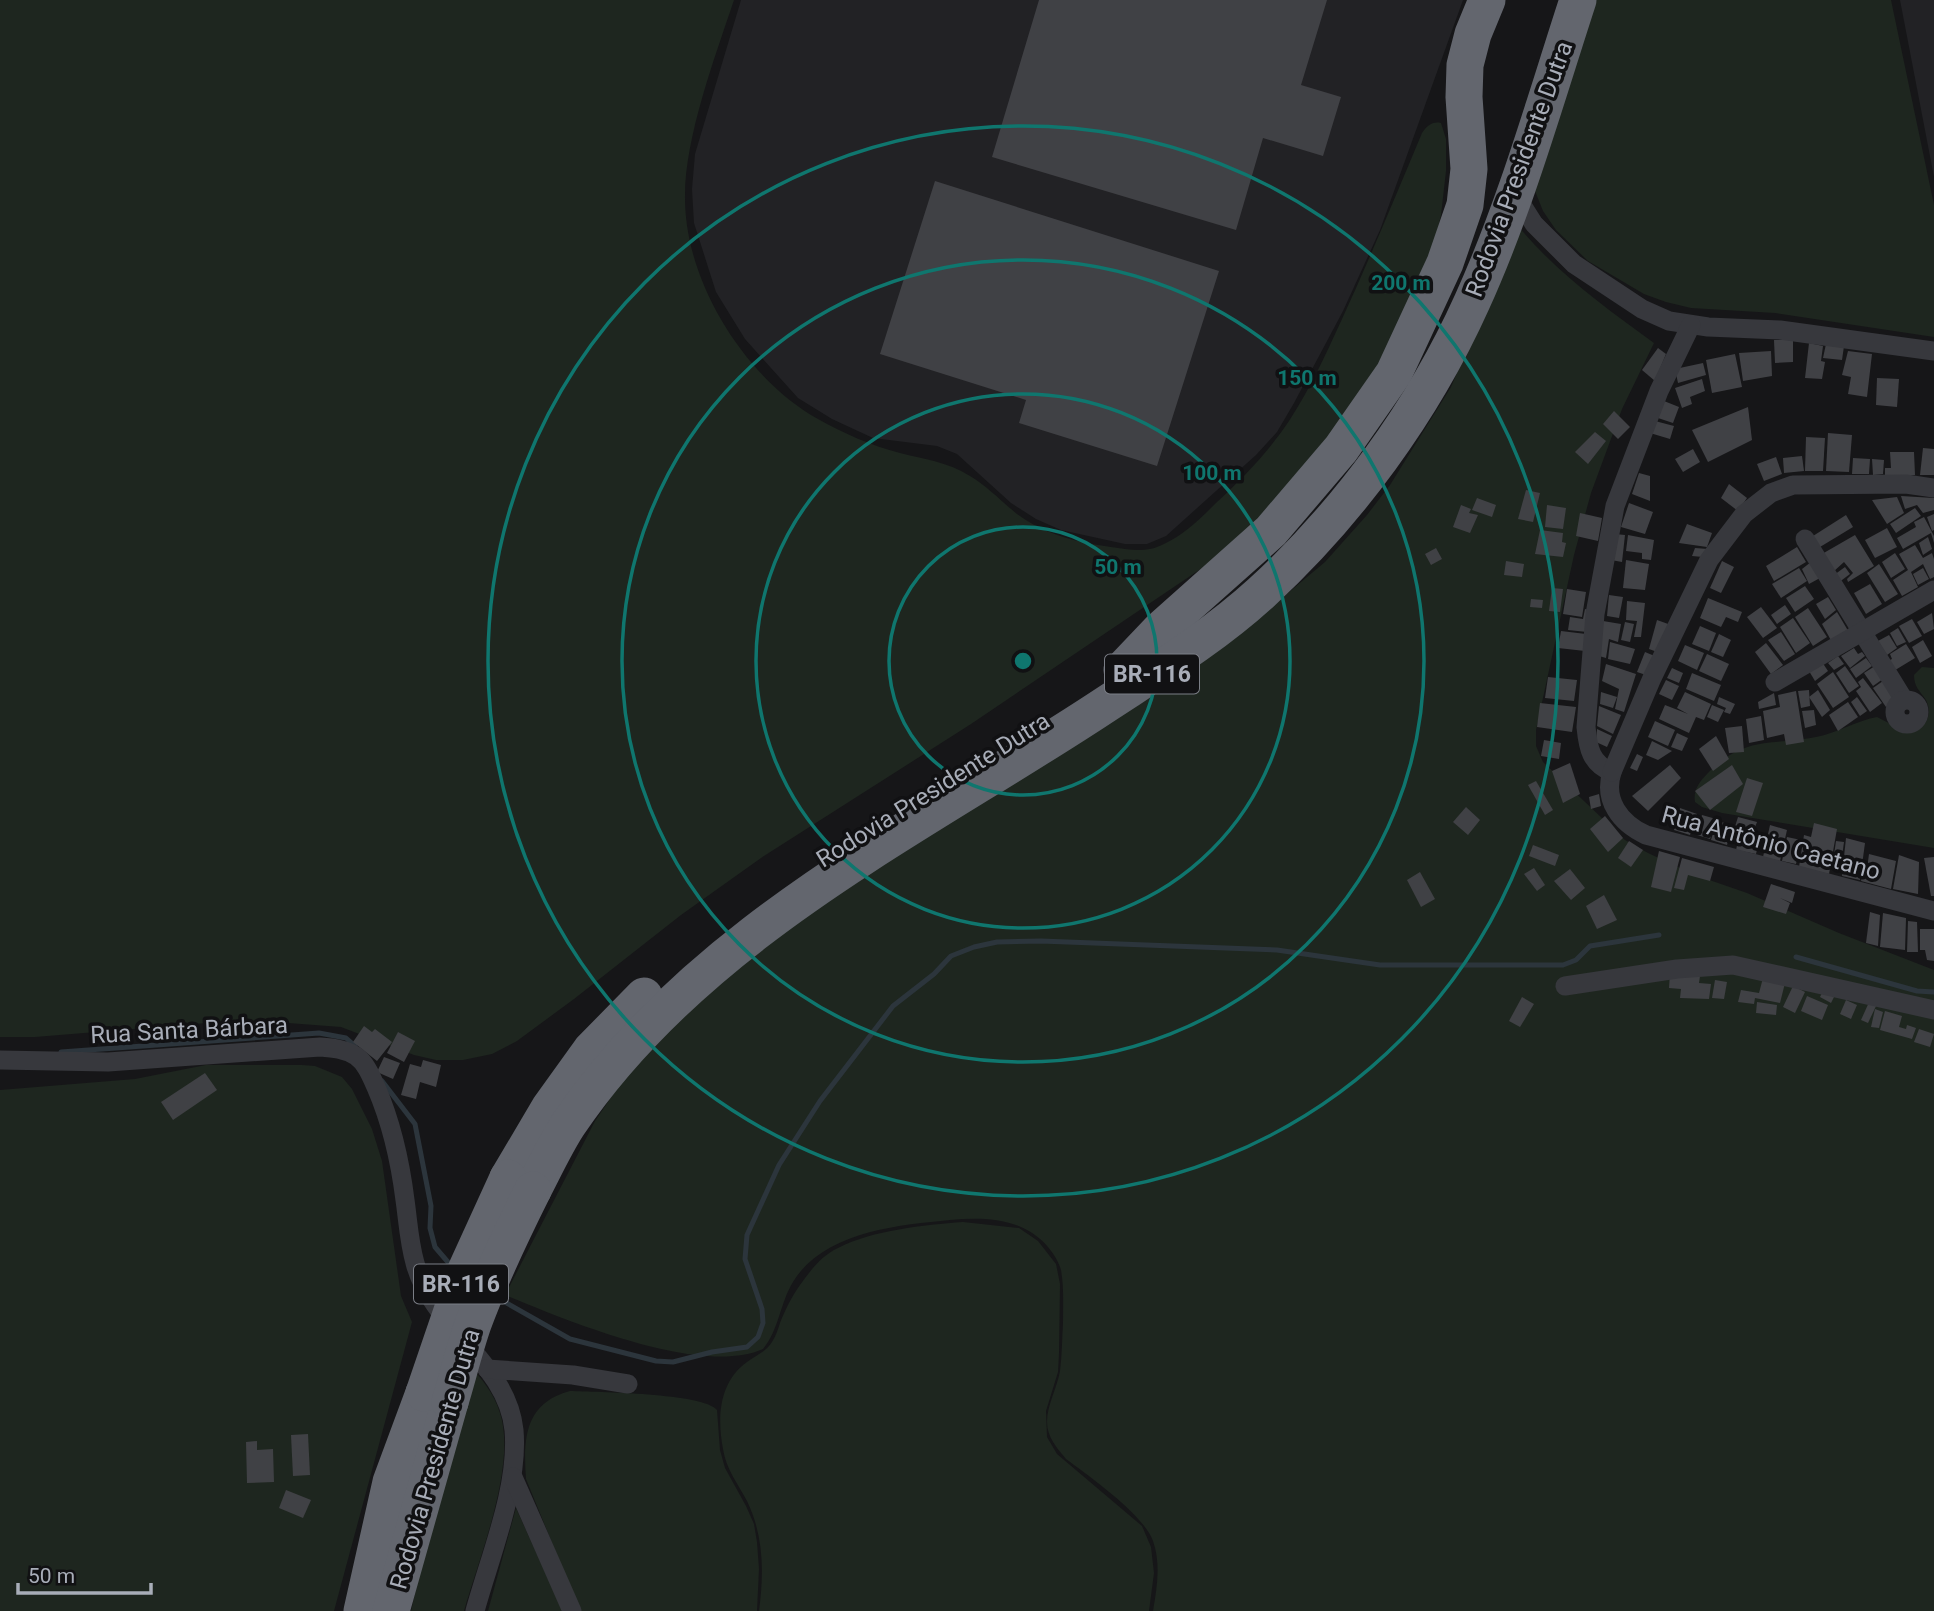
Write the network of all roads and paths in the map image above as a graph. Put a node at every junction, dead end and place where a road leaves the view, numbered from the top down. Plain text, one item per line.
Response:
1 (1487, 0) edge
2 (1551, 0) edge
3 (1578, 0) edge
4 (1515, 194) junction
5 (1691, 325) junction
6 (1934, 351) edge
7 (1934, 488) edge
8 (1805, 539) dead end
9 (1934, 590) edge
10 (1860, 632) junction
11 (1122, 670) junction
12 (1775, 682) dead end
13 (1904, 700) dead end
14 (1612, 772) junction
15 (1934, 911) edge
16 (1565, 986) dead end
17 (1934, 1010) edge
18 (0, 1060) edge
19 (520, 1184) junction
20 (486, 1369) junction
21 (628, 1384) dead end
22 (437, 1398) junction
23 (513, 1477) junction
24 (362, 1611) edge
25 (391, 1611) edge
26 (475, 1611) edge
27 (572, 1611) edge

1 - 11 highway
2 - 11 highway, Rodovia Presidente Dutra / BR-116
3 - 4 highway, Rodovia Presidente Dutra / BR-116
4 - 5 street
4 - 19 highway, Rodovia Presidente Dutra / BR-116
5 - 6 street
5 - 14 street
7 - 14 street
8 - 10 street
9 - 10 street
10 - 12 street
10 - 13 street
11 - 19 highway, Rodovia Presidente Dutra / BR-116
14 - 15 street, Rua Antônio Caetano
16 - 17 street
18 - 20 street, Rua Santa Bárbara
19 - 22 highway, Rodovia Presidente Dutra / BR-116, bridge
20 - 21 street
20 - 23 street
22 - 24 highway, Rodovia Presidente Dutra / BR-116
22 - 25 highway, Rodovia Presidente Dutra / BR-116
23 - 26 street
23 - 27 street

